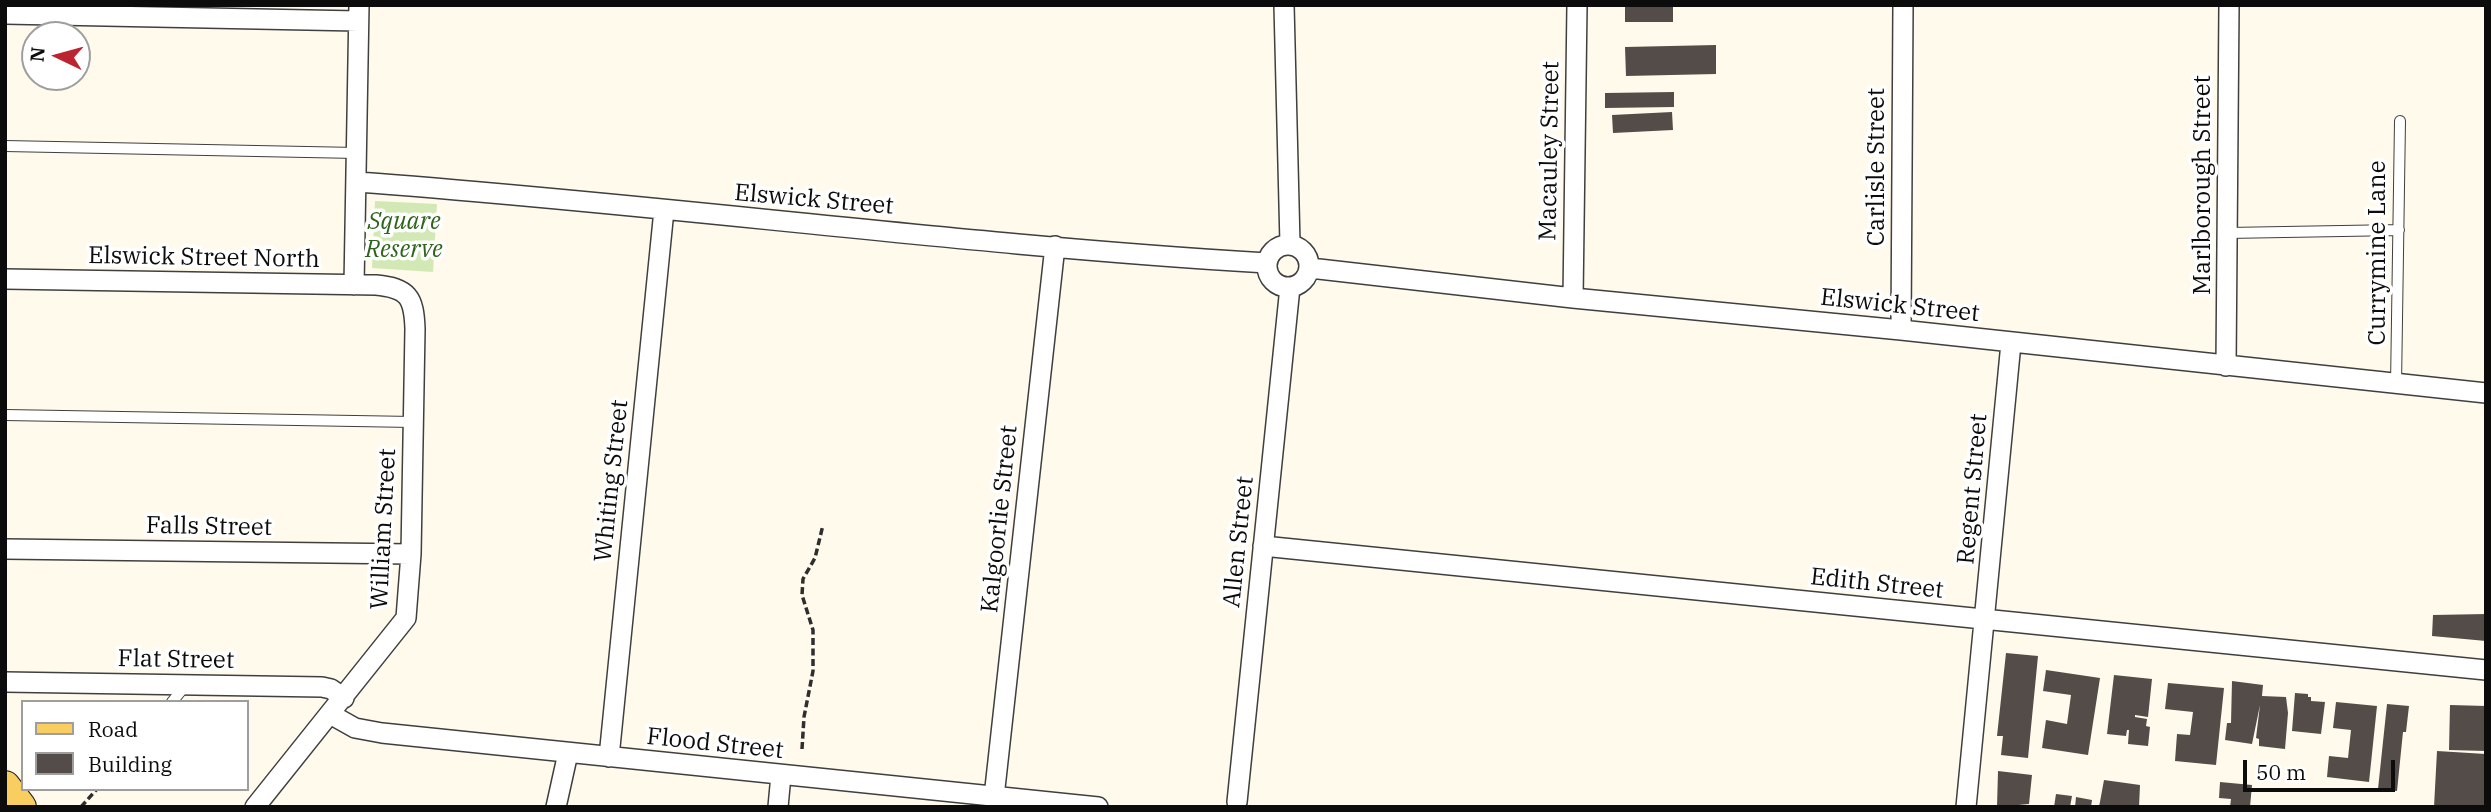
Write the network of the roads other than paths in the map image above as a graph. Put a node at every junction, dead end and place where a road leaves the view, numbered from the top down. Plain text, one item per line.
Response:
1 (1284, 5) edge
2 (1577, 5) edge
3 (1903, 5) edge
4 (2229, 5) edge
5 (358, 13) edge
6 (5, 14) edge
7 (2400, 121) dead end
8 (5, 146) edge
9 (357, 153) junction
10 (357, 182) junction
11 (664, 210) junction
12 (2399, 230) junction
13 (2227, 233) junction
14 (1290, 244) junction
15 (1055, 246) junction
16 (1267, 264) junction
17 (1310, 268) junction
18 (5, 279) edge
19 (354, 285) junction
20 (1290, 287) junction
21 (401, 289) joint
22 (1573, 298) junction
23 (1901, 330) junction
24 (2011, 343) junction
25 (2226, 366) junction
26 (2396, 385) junction
27 (2486, 393) edge
28 (5, 415) edge
29 (413, 422) junction
30 (1263, 546) junction
31 (5, 549) edge
32 (411, 554) junction
33 (1985, 619) junction
34 (2486, 670) edge
35 (5, 682) edge
36 (187, 684) junction
37 (344, 698) junction
38 (174, 700) edge
39 (330, 714) junction
40 (568, 753) junction
41 (609, 758) junction
42 (781, 775) junction
43 (5, 786) edge
44 (994, 797) junction
45 (1235, 805) edge
46 (21, 807) edge
47 (255, 807) edge
48 (556, 807) edge
49 (778, 807) edge
50 (1098, 807) edge
51 (1966, 807) edge

1 - 14 street
2 - 22 street, Macauley Street
3 - 23 street, Carlisle Street
4 - 13 street, Marlborough Street
5 - 6 street
5 - 9 street
7 - 12 lane, Currymine Lane
8 - 9 lane
9 - 10 street
10 - 11 street, Elswick Street
10 - 19 street
11 - 15 street, Elswick Street
11 - 41 street, Whiting Street
12 - 13 lane
12 - 26 lane, Currymine Lane
13 - 25 street, Marlborough Street
14 - 16 street
14 - 17 street
15 - 16 street, Elswick Street
15 - 44 street, Kalgoorlie Street
16 - 20 street
17 - 20 street
17 - 22 street, Elswick Street
18 - 19 street, Elswick Street North
19 - 21 street, Elswick Street North
20 - 30 street, Allen Street
21 - 29 street, William Street
22 - 23 street, Elswick Street
23 - 24 street, Elswick Street
24 - 25 street, Elswick Street
24 - 33 street, Regent Street
25 - 26 street, Elswick Street
26 - 27 street, Elswick Street
28 - 29 lane
29 - 32 street, William Street
30 - 33 street, Edith Street
30 - 45 street, Allen Street
31 - 32 street, Falls Street
32 - 37 street, William Street
33 - 34 street, Edith Street
33 - 51 street, Regent Street
35 - 36 street, Flat Street
36 - 37 street, Flat Street
36 - 38 lane
37 - 39 street, William Street
39 - 40 street, Flood Street
39 - 47 street, William Street
40 - 41 street, Flood Street
40 - 48 street
41 - 42 street, Flood Street
42 - 44 street, Flood Street
42 - 49 street
43 - 46 main road
44 - 50 street, Flood Street

